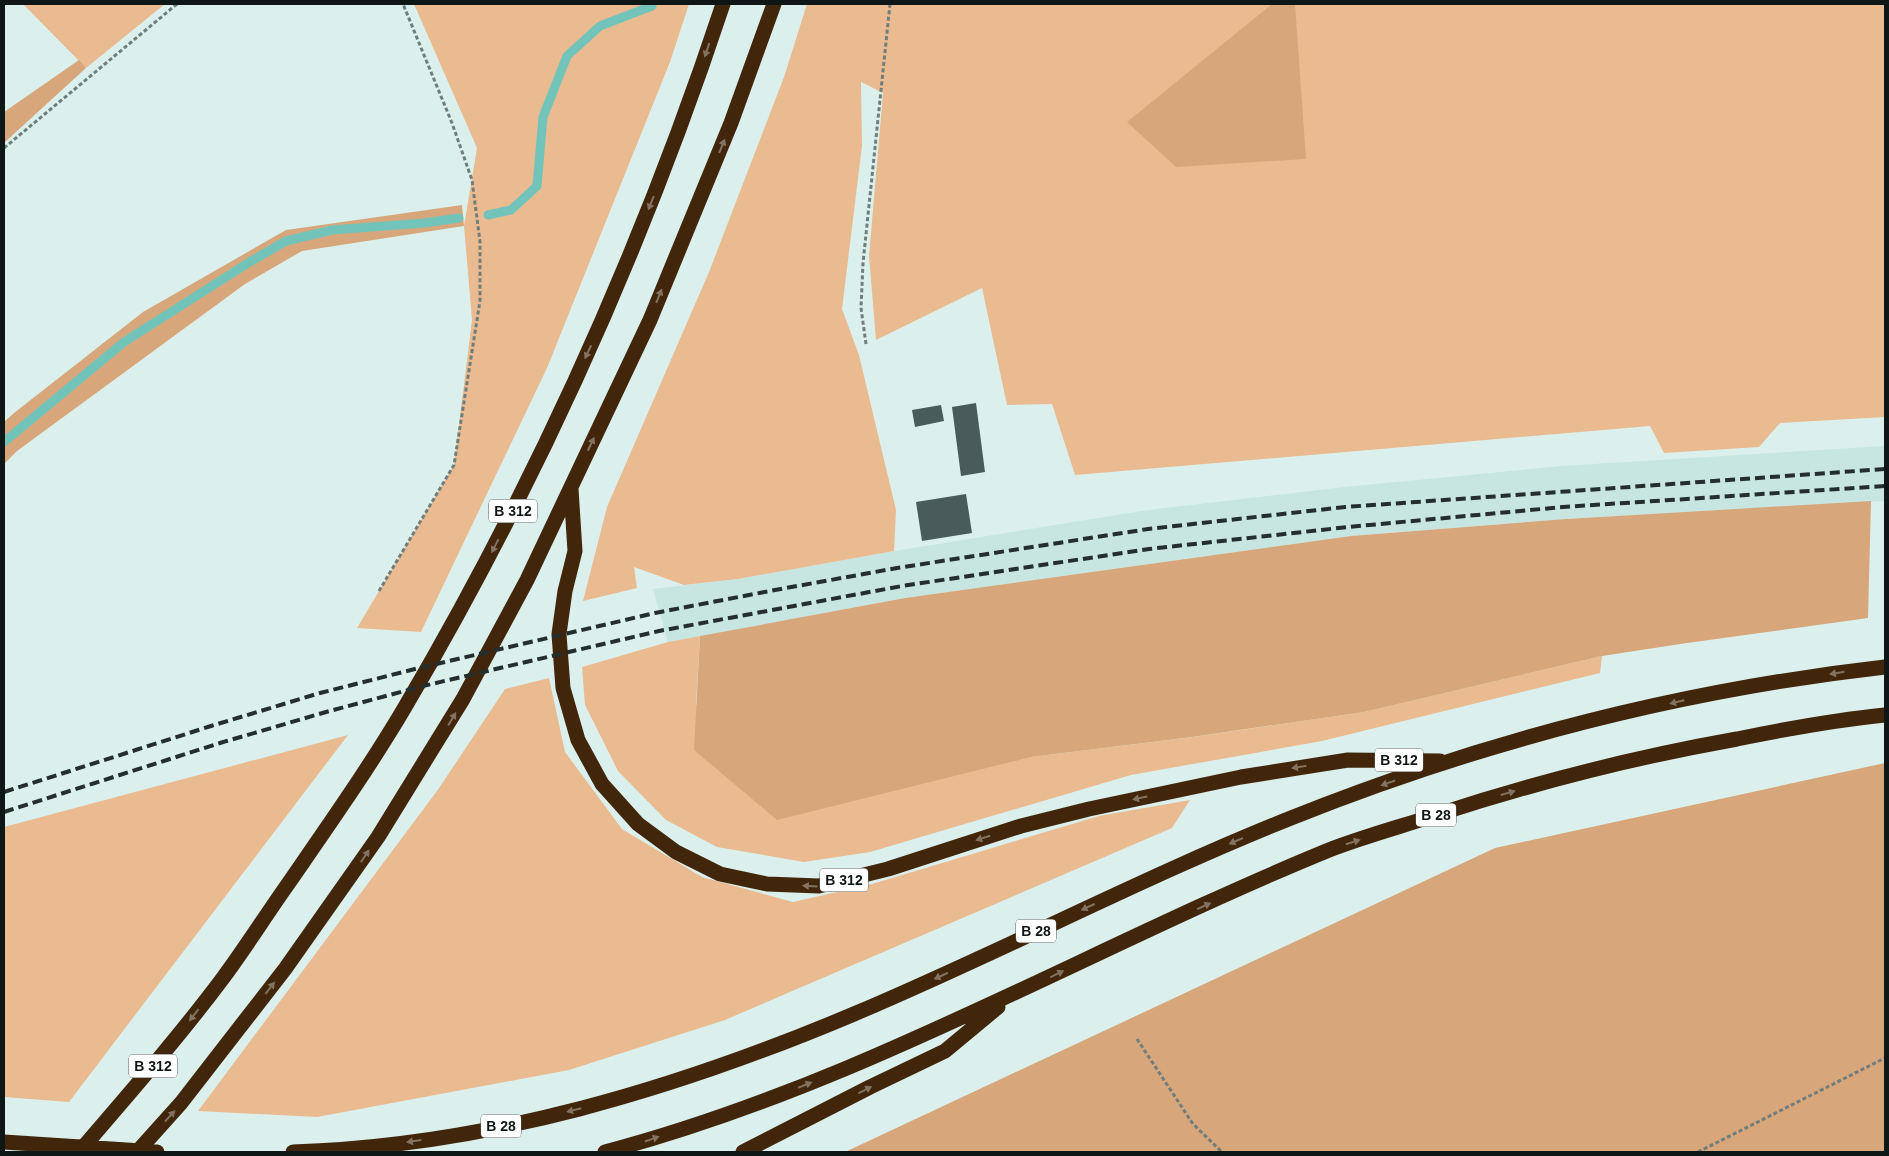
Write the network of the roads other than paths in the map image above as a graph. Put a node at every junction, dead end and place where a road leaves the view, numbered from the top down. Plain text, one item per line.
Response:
1 (722, 4) edge
2 (774, 4) edge
3 (570, 488) junction
4 (1885, 667) edge
5 (1885, 716) edge
6 (1450, 761) junction
7 (1013, 995) junction
8 (4, 1142) edge
9 (79, 1152) edge
10 (137, 1152) edge
11 (157, 1152) edge
12 (293, 1152) edge
13 (605, 1152) edge
14 (743, 1152) edge

1 -> 9 highway, B 312
3 -> 2 highway, B 312
6 -> 3 highway, B 312
10 -> 3 highway, B 312
4 -> 6 highway, B 28
7 -> 5 highway, B 28
6 -> 12 highway, B 28
13 -> 7 highway, B 28
14 -> 7 highway, B 28
8 - 11 highway

